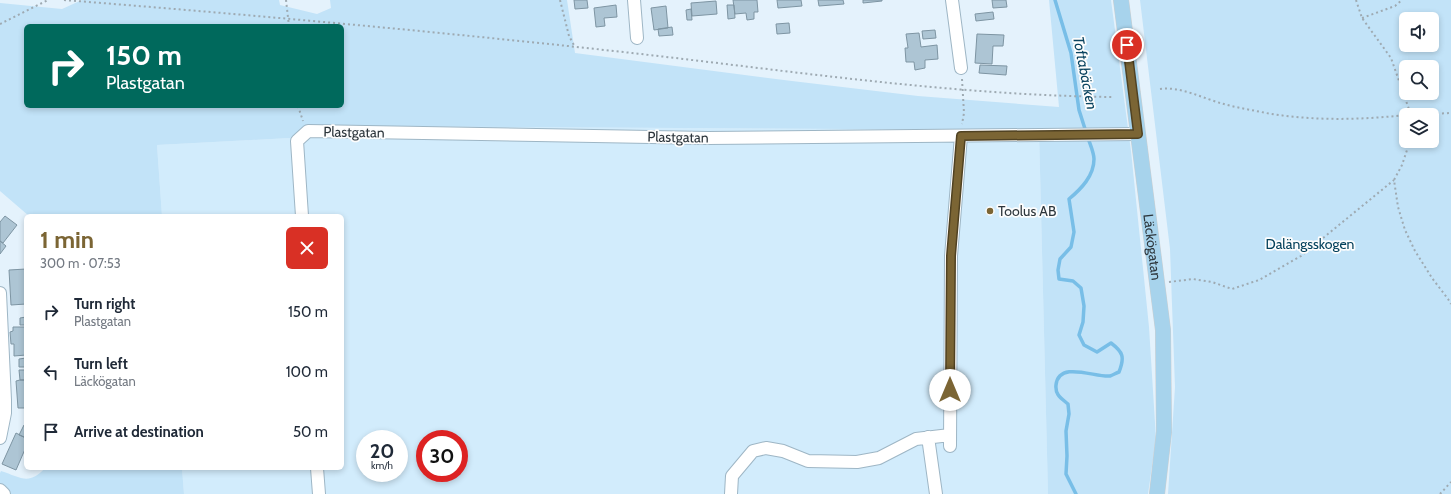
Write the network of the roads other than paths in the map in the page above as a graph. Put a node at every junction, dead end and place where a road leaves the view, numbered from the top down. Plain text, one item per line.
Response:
1 (634, 0) edge
2 (952, 0) edge
3 (1122, 0) edge
4 (637, 38) dead end
5 (961, 68) road end
6 (1138, 134) junction
7 (961, 136) junction
8 (302, 214) edge
9 (0, 293) edge
10 (3, 399) edge
11 (0, 438) edge
12 (928, 438) junction
13 (317, 470) edge
14 (0, 490) edge
15 (4, 494) edge
16 (318, 494) edge
17 (731, 494) edge
18 (936, 494) edge
19 (1157, 494) edge

1 - 4 street
2 - 5 street
3 - 6 main road, Läckögatan
6 - 7 street, Plastgatan
6 - 19 main road, Läckögatan
7 - 8 street, Plastgatan
7 - 12 street
9 - 10 street
10 - 11 street
12 - 17 street
12 - 18 street
13 - 16 street
14 - 15 street

